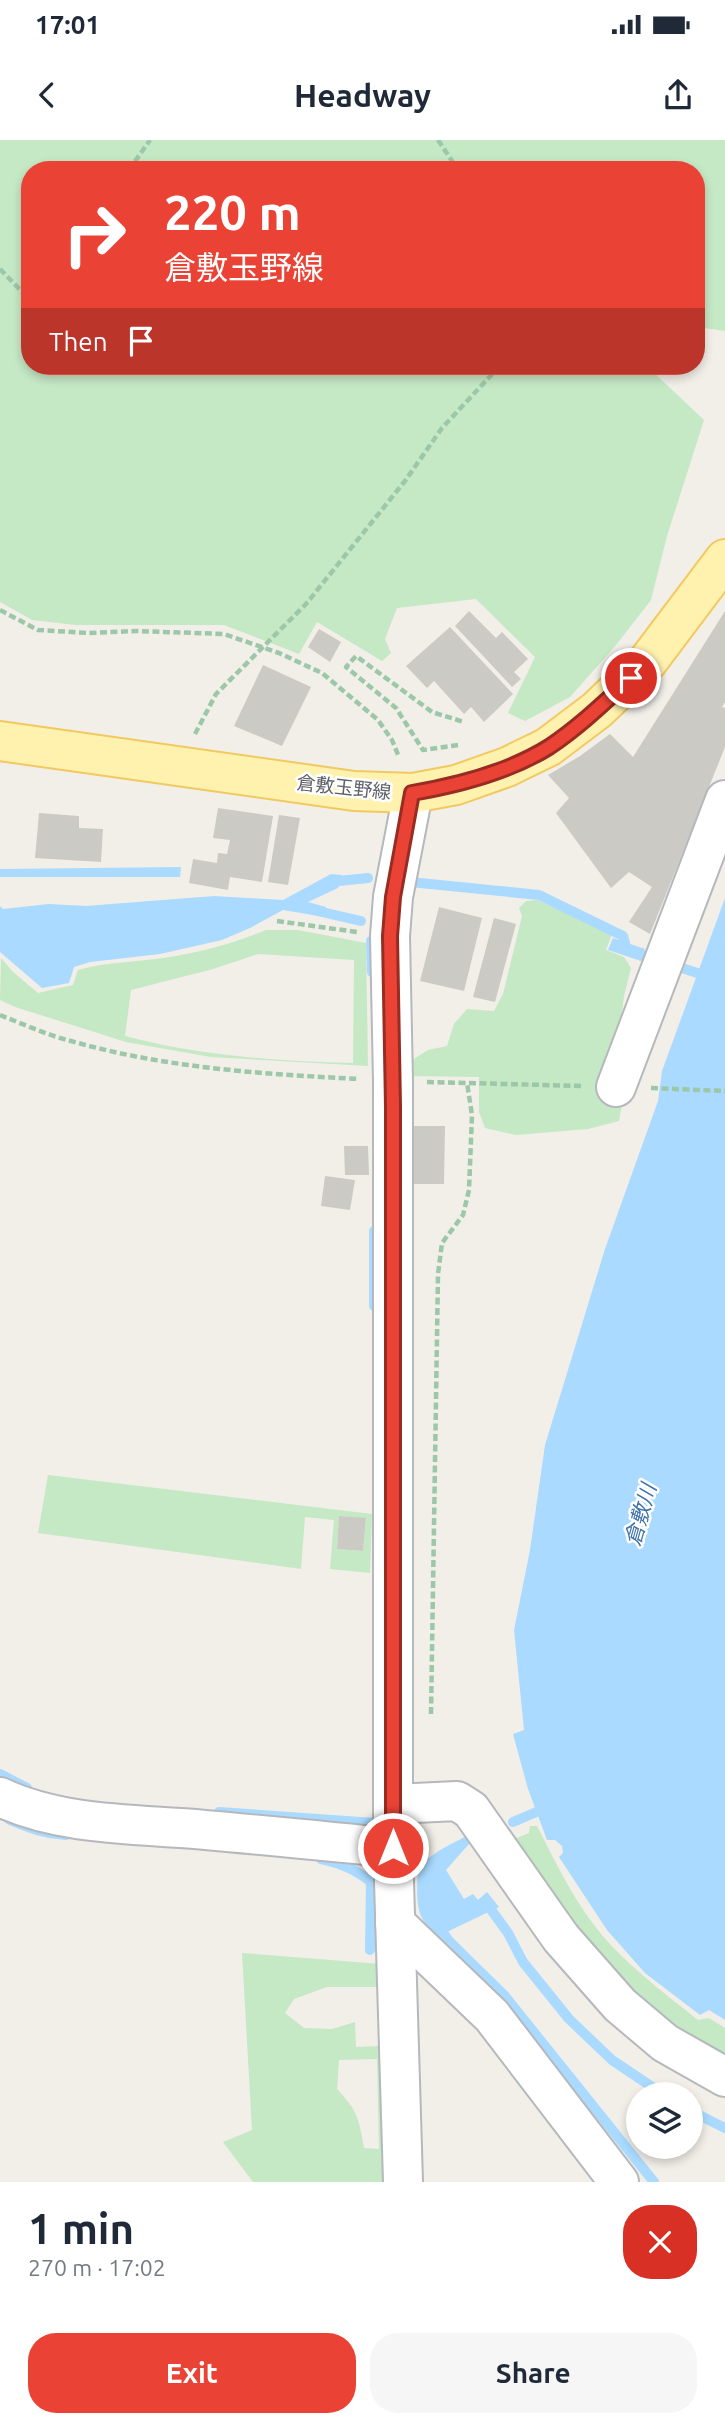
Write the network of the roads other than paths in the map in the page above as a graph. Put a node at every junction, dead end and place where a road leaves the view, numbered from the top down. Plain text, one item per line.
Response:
1 (725, 559) edge
2 (0, 741) edge
3 (412, 793) junction
4 (725, 800) edge
5 (620, 1087) road end
6 (0, 1797) edge
7 (394, 1804) junction
8 (393, 1848) junction
9 (395, 1923) junction
10 (725, 2077) edge
11 (403, 2182) edge
12 (619, 2182) edge

1 - 3 main road, 倉敷玉野線
2 - 3 main road, 倉敷玉野線
3 - 7 street
4 - 5 street
6 - 8 street
7 - 8 street
7 - 10 street
8 - 9 street
9 - 11 street
9 - 12 street

